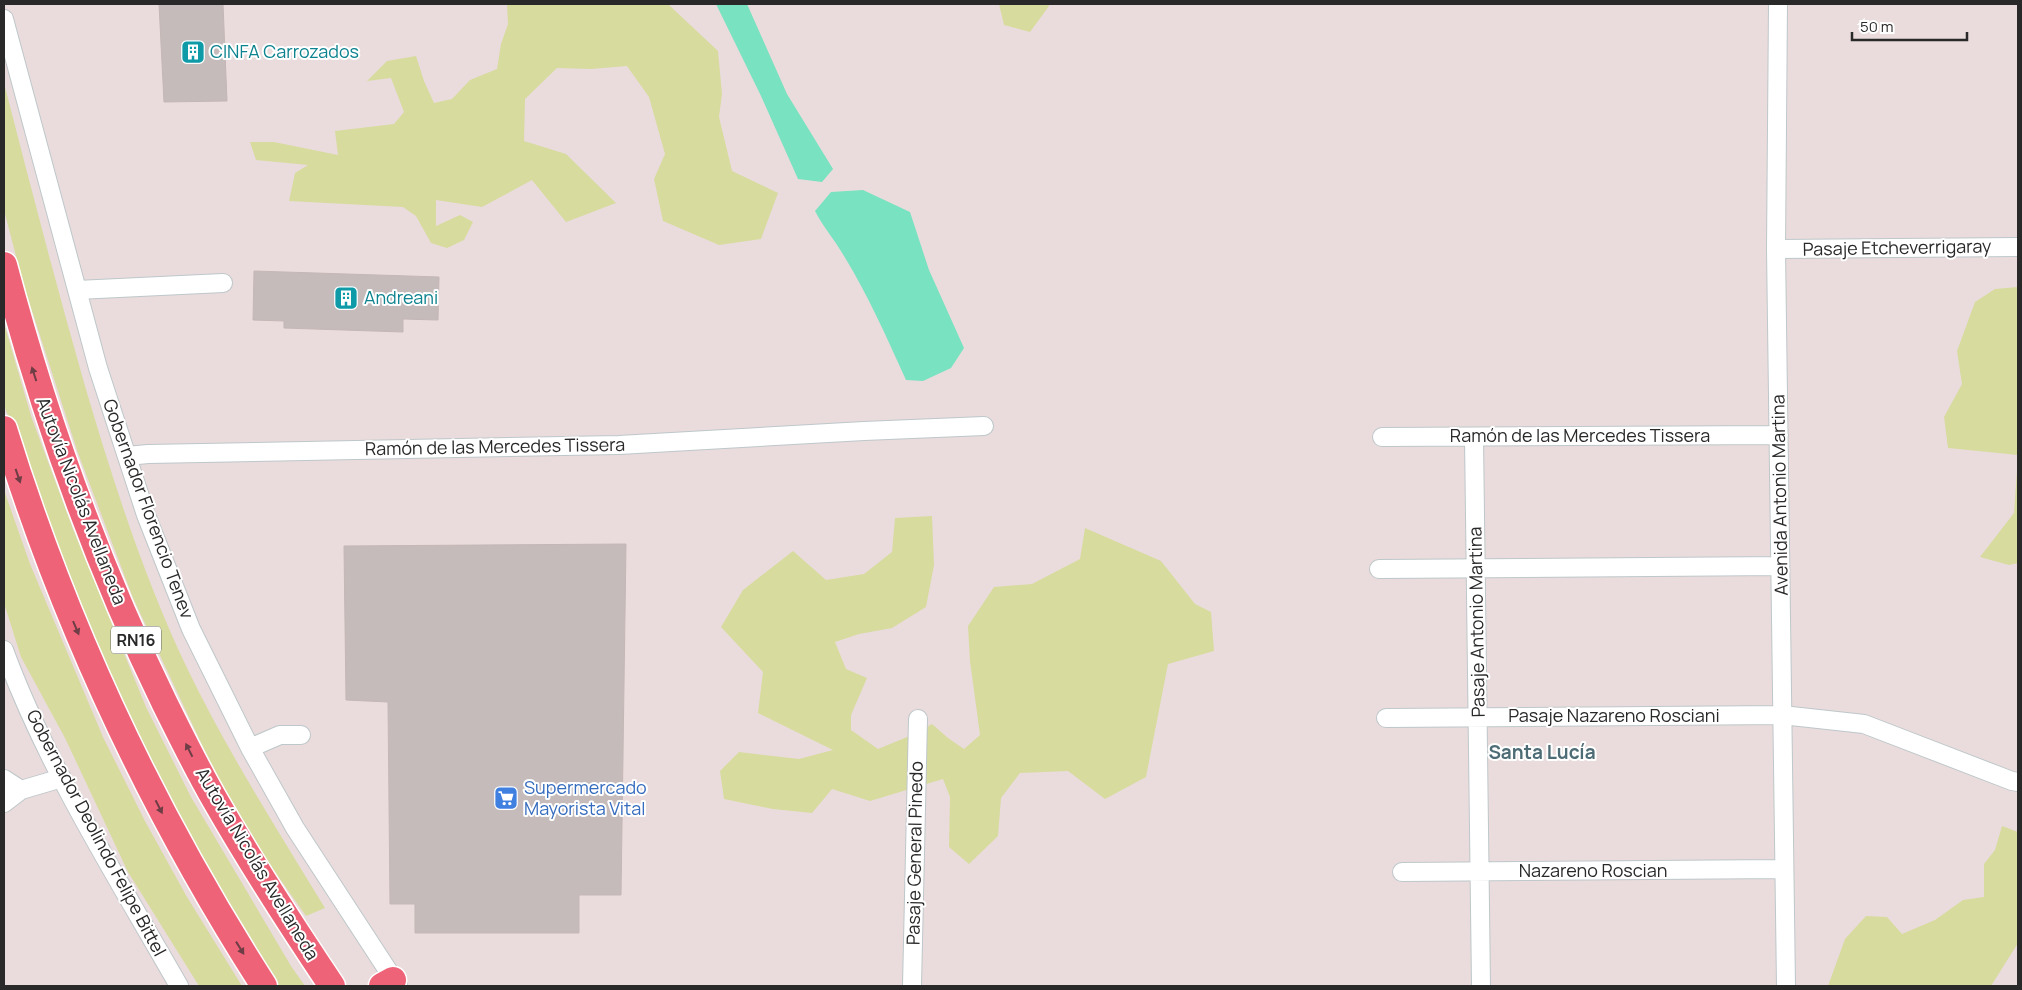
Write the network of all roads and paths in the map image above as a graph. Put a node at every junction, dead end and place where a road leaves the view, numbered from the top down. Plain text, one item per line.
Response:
1 (1778, 4) edge
2 (4, 19) edge
3 (2018, 247) edge
4 (1776, 249) junction
5 (4, 265) edge
6 (223, 283) dead end
7 (77, 290) junction
8 (984, 426) dead end
9 (4, 429) edge
10 (1779, 435) junction
11 (1382, 437) dead end
12 (1474, 437) junction
13 (127, 456) junction
14 (1780, 566) junction
15 (1476, 568) junction
16 (1379, 569) dead end
17 (4, 650) edge
18 (1782, 715) junction
19 (1478, 717) junction
20 (1386, 718) dead end
21 (918, 719) dead end
22 (301, 735) dead end
23 (250, 748) junction
24 (62, 778) junction
25 (4, 780) edge
26 (2018, 782) edge
27 (21, 790) junction
28 (4, 803) edge
29 (1784, 870) junction
30 (1402, 872) dead end
31 (1480, 872) junction
32 (391, 984) edge
33 (179, 986) edge
34 (264, 986) edge
35 (332, 986) edge
36 (912, 986) edge
37 (1481, 986) edge
38 (1786, 986) edge

1 - 4 street, Avenida Antonio Martina
2 - 7 street, Gobernador Florencio Tenev
3 - 4 street, Pasaje Etcheverrigaray
4 - 10 street, Avenida Antonio Martina
35 -> 5 highway, Autovía Nicolás Avellaneda / RN16
6 - 7 street
7 - 13 street, Gobernador Florencio Tenev
8 - 13 street, Ramón de las Mercedes Tissera
9 -> 34 highway, RN16
10 - 12 street, Ramón de las Mercedes Tissera
10 - 14 street, Avenida Antonio Martina
11 - 12 street, Ramón de las Mercedes Tissera
12 - 15 street, Pasaje Antonio Martina
13 - 23 street, Gobernador Florencio Tenev
14 - 15 street
14 - 18 street, Avenida Antonio Martina
15 - 16 street
15 - 19 street, Pasaje Antonio Martina
17 - 24 street, Gobernador Deolindo Felipe Bittel
18 - 19 street, Pasaje Nazareno Rosciani
18 - 26 street, Pasaje Nazareno Rosciani
18 - 29 street, Avenida Antonio Martina
19 - 20 street, Pasaje Nazareno Rosciani
19 - 31 street, Pasaje Antonio Martina
21 - 36 street, Pasaje General Pinedo
22 - 23 street
23 - 32 street, Gobernador Florencio Tenev
24 - 27 street
24 - 33 street, Gobernador Deolindo Felipe Bittel
25 - 27 street
27 - 28 street
29 - 31 street, Nazareno Roscian
29 - 38 street, Avenida Antonio Martina
30 - 31 street, Nazareno Roscian
31 - 37 street, Pasaje Antonio Martina

